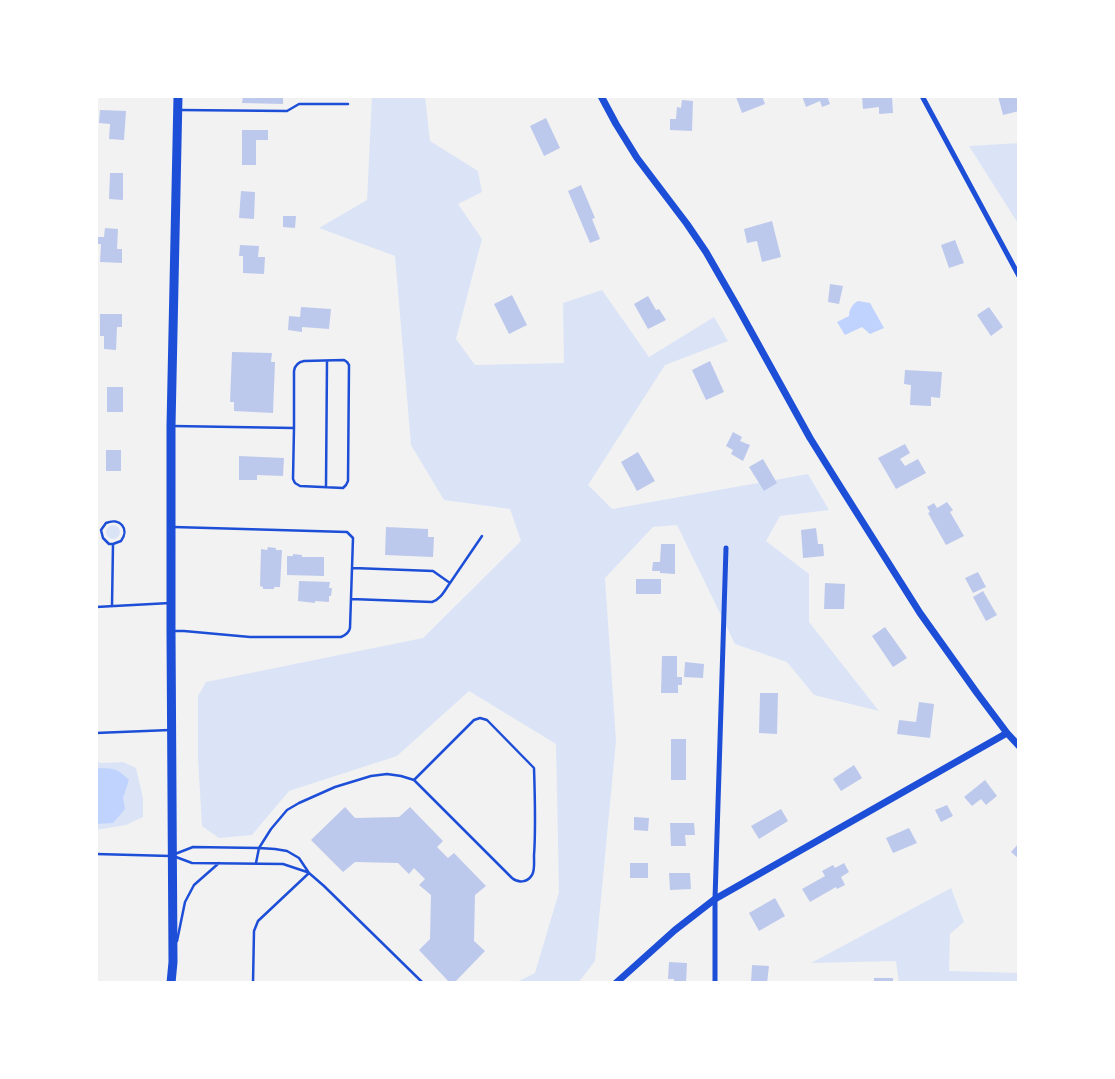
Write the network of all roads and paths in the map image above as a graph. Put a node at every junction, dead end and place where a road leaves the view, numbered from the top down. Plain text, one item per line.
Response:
1 (178, 96) edge
2 (601, 96) edge
3 (922, 96) edge
4 (348, 104) dead end
5 (178, 110) junction
6 (1019, 276) edge
7 (327, 361) junction
8 (171, 426) junction
9 (294, 428) junction
10 (326, 486) junction
11 (171, 527) junction
12 (482, 536) dead end
13 (113, 544) junction
14 (726, 548) dead end
15 (353, 568) junction
16 (450, 583) junction
17 (351, 599) junction
18 (171, 602) junction
19 (112, 606) junction
20 (96, 607) edge
21 (171, 631) junction
22 (171, 730) junction
23 (96, 733) edge
24 (1007, 733) junction
25 (1019, 746) edge
26 (414, 780) junction
27 (259, 848) junction
28 (96, 854) edge
29 (172, 856) junction
30 (219, 863) junction
31 (256, 863) junction
32 (309, 873) junction
33 (714, 899) junction
34 (173, 962) junction
35 (171, 983) edge
36 (253, 983) edge
37 (423, 983) edge
38 (616, 983) edge
39 (715, 983) edge

1 - 5 highway
2 - 24 street
3 - 6 street
4 - 5 lane
5 - 8 highway
7 - 9 lane
7 - 10 lane
7 - 10 lane
8 - 9 lane
8 - 11 highway
9 - 10 lane
11 - 15 lane
11 - 18 highway
12 - 16 lane
13 - 13 lane
13 - 19 lane
14 - 33 street
15 - 16 lane
15 - 17 lane
16 - 17 lane
17 - 21 lane
18 - 19 lane
18 - 21 highway
19 - 20 lane
21 - 22 highway
22 - 23 lane
22 - 29 highway
24 - 25 street
24 - 33 street
26 - 26 lane
26 - 27 lane
27 - 29 lane
27 - 31 lane
27 - 32 lane
28 - 29 lane
29 - 30 lane
29 - 34 highway
30 - 31 lane
30 - 34 lane
31 - 32 lane
32 - 36 lane
32 - 37 lane
33 - 38 street
33 - 39 street
34 - 35 highway

